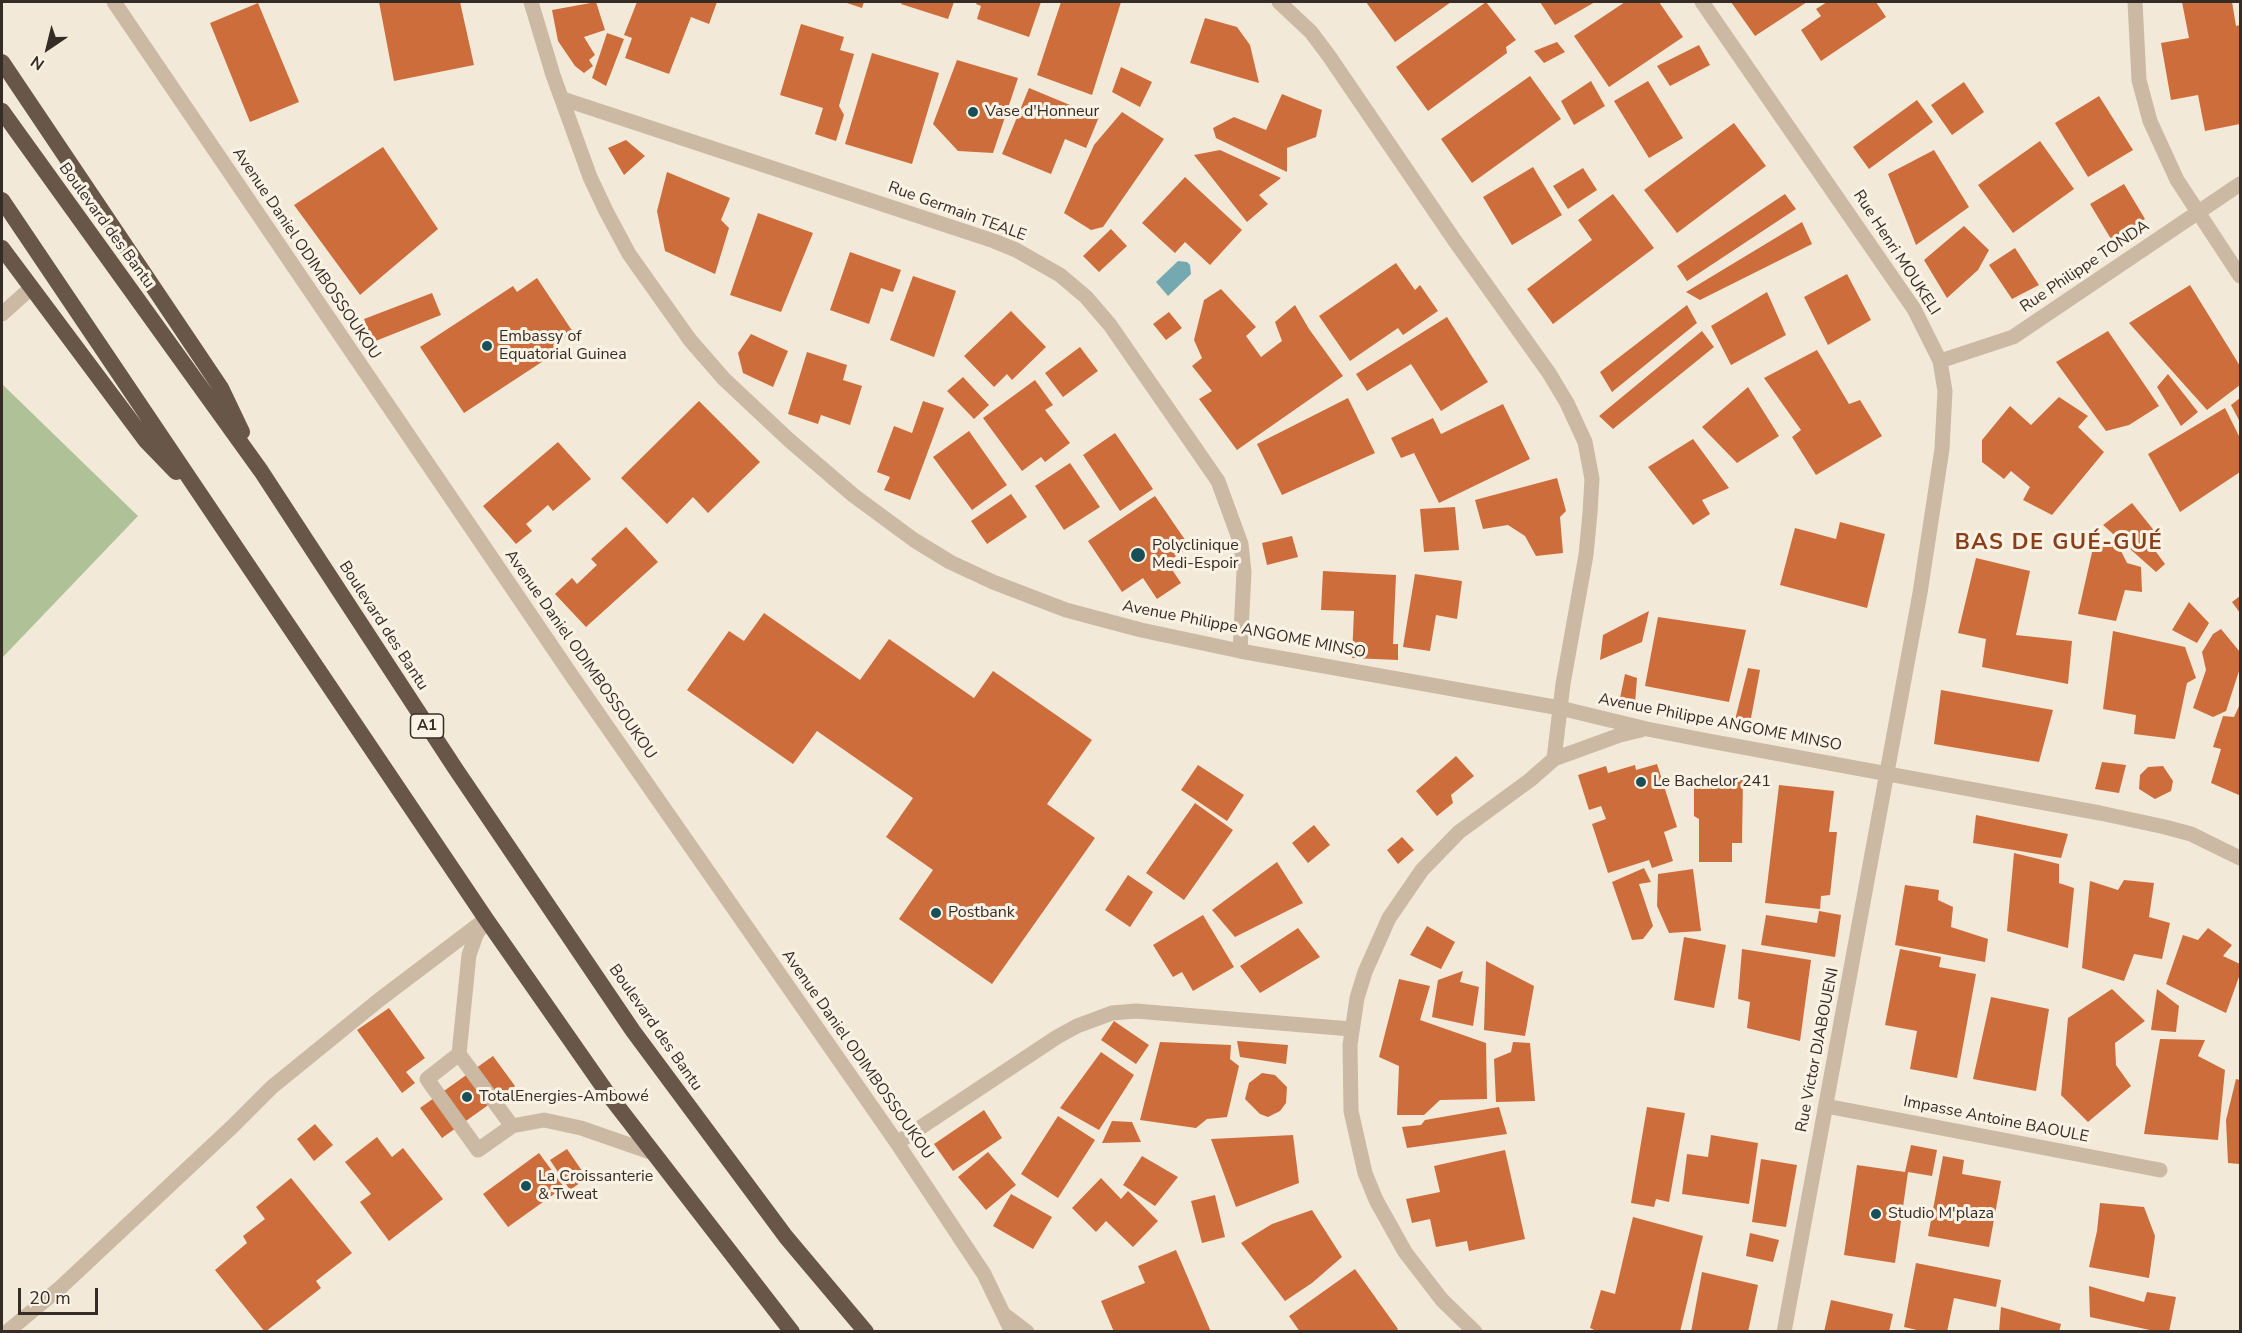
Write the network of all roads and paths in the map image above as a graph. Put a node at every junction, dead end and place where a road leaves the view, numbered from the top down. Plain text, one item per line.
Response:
1 (114, 2) edge
2 (531, 2) edge
3 (1279, 2) edge
4 (1702, 2) edge
5 (2135, 2) edge
6 (2, 62) edge
7 (563, 99) junction
8 (2, 111) edge
9 (2241, 184) edge
10 (2, 200) edge
11 (2197, 212) junction
12 (2, 248) edge
13 (2241, 276) edge
14 (31, 288) junction
15 (2, 314) edge
16 (1940, 361) junction
17 (261, 471) junction
18 (210, 508) junction
19 (1240, 651) junction
20 (1560, 708) junction
21 (1647, 729) junction
22 (1554, 759) junction
23 (1887, 774) junction
24 (2241, 858) edge
25 (486, 920) junction
26 (1351, 1029) junction
27 (459, 1054) junction
28 (1826, 1106) junction
29 (512, 1126) junction
30 (897, 1143) junction
31 (653, 1153) junction
32 (2160, 1170) dead end
33 (1006, 1316) junction
34 (7, 1332) edge
35 (792, 1332) edge
36 (866, 1332) edge
37 (1012, 1332) edge
38 (1027, 1332) edge
39 (1475, 1332) edge
40 (1784, 1332) edge

1 - 30 street, Avenue Daniel ODIMBOSSOUKOU
2 - 7 street, Avenue Philippe ANGOME MINSO
3 - 20 street
4 - 16 street, Rue Henri MOUKELI
5 - 11 street
6 - 17 highway
7 - 19 street, Avenue Philippe ANGOME MINSO
7 - 19 street, Rue Germain TEALE
8 - 17 highway, Boulevard des Bantu / A1
9 - 11 street, Rue Philippe TONDA
10 - 18 highway
11 - 13 street
11 - 16 street, Rue Philippe TONDA
12 - 14 highway
14 - 15 street
14 - 18 highway
16 - 23 street, Rue Henri MOUKELI
17 - 36 highway, Boulevard des Bantu / A1
18 - 25 highway
19 - 20 street, Avenue Philippe ANGOME MINSO
20 - 21 street, Avenue Philippe ANGOME MINSO
20 - 22 street
21 - 22 street
21 - 23 street, Avenue Philippe ANGOME MINSO
22 - 26 street
23 - 24 street, Avenue Philippe ANGOME MINSO
23 - 28 street, Rue Victor DJABOUENI
25 - 27 street
25 - 31 highway
25 - 34 street
26 - 30 street
26 - 39 street
27 - 29 street
27 - 29 street
28 - 32 street, Impasse Antoine BAOULE
28 - 40 street, Rue Victor DJABOUENI
29 - 31 street
30 - 33 street, Avenue Daniel ODIMBOSSOUKOU
31 - 35 highway
33 - 37 street, Avenue Daniel ODIMBOSSOUKOU
33 - 38 street

